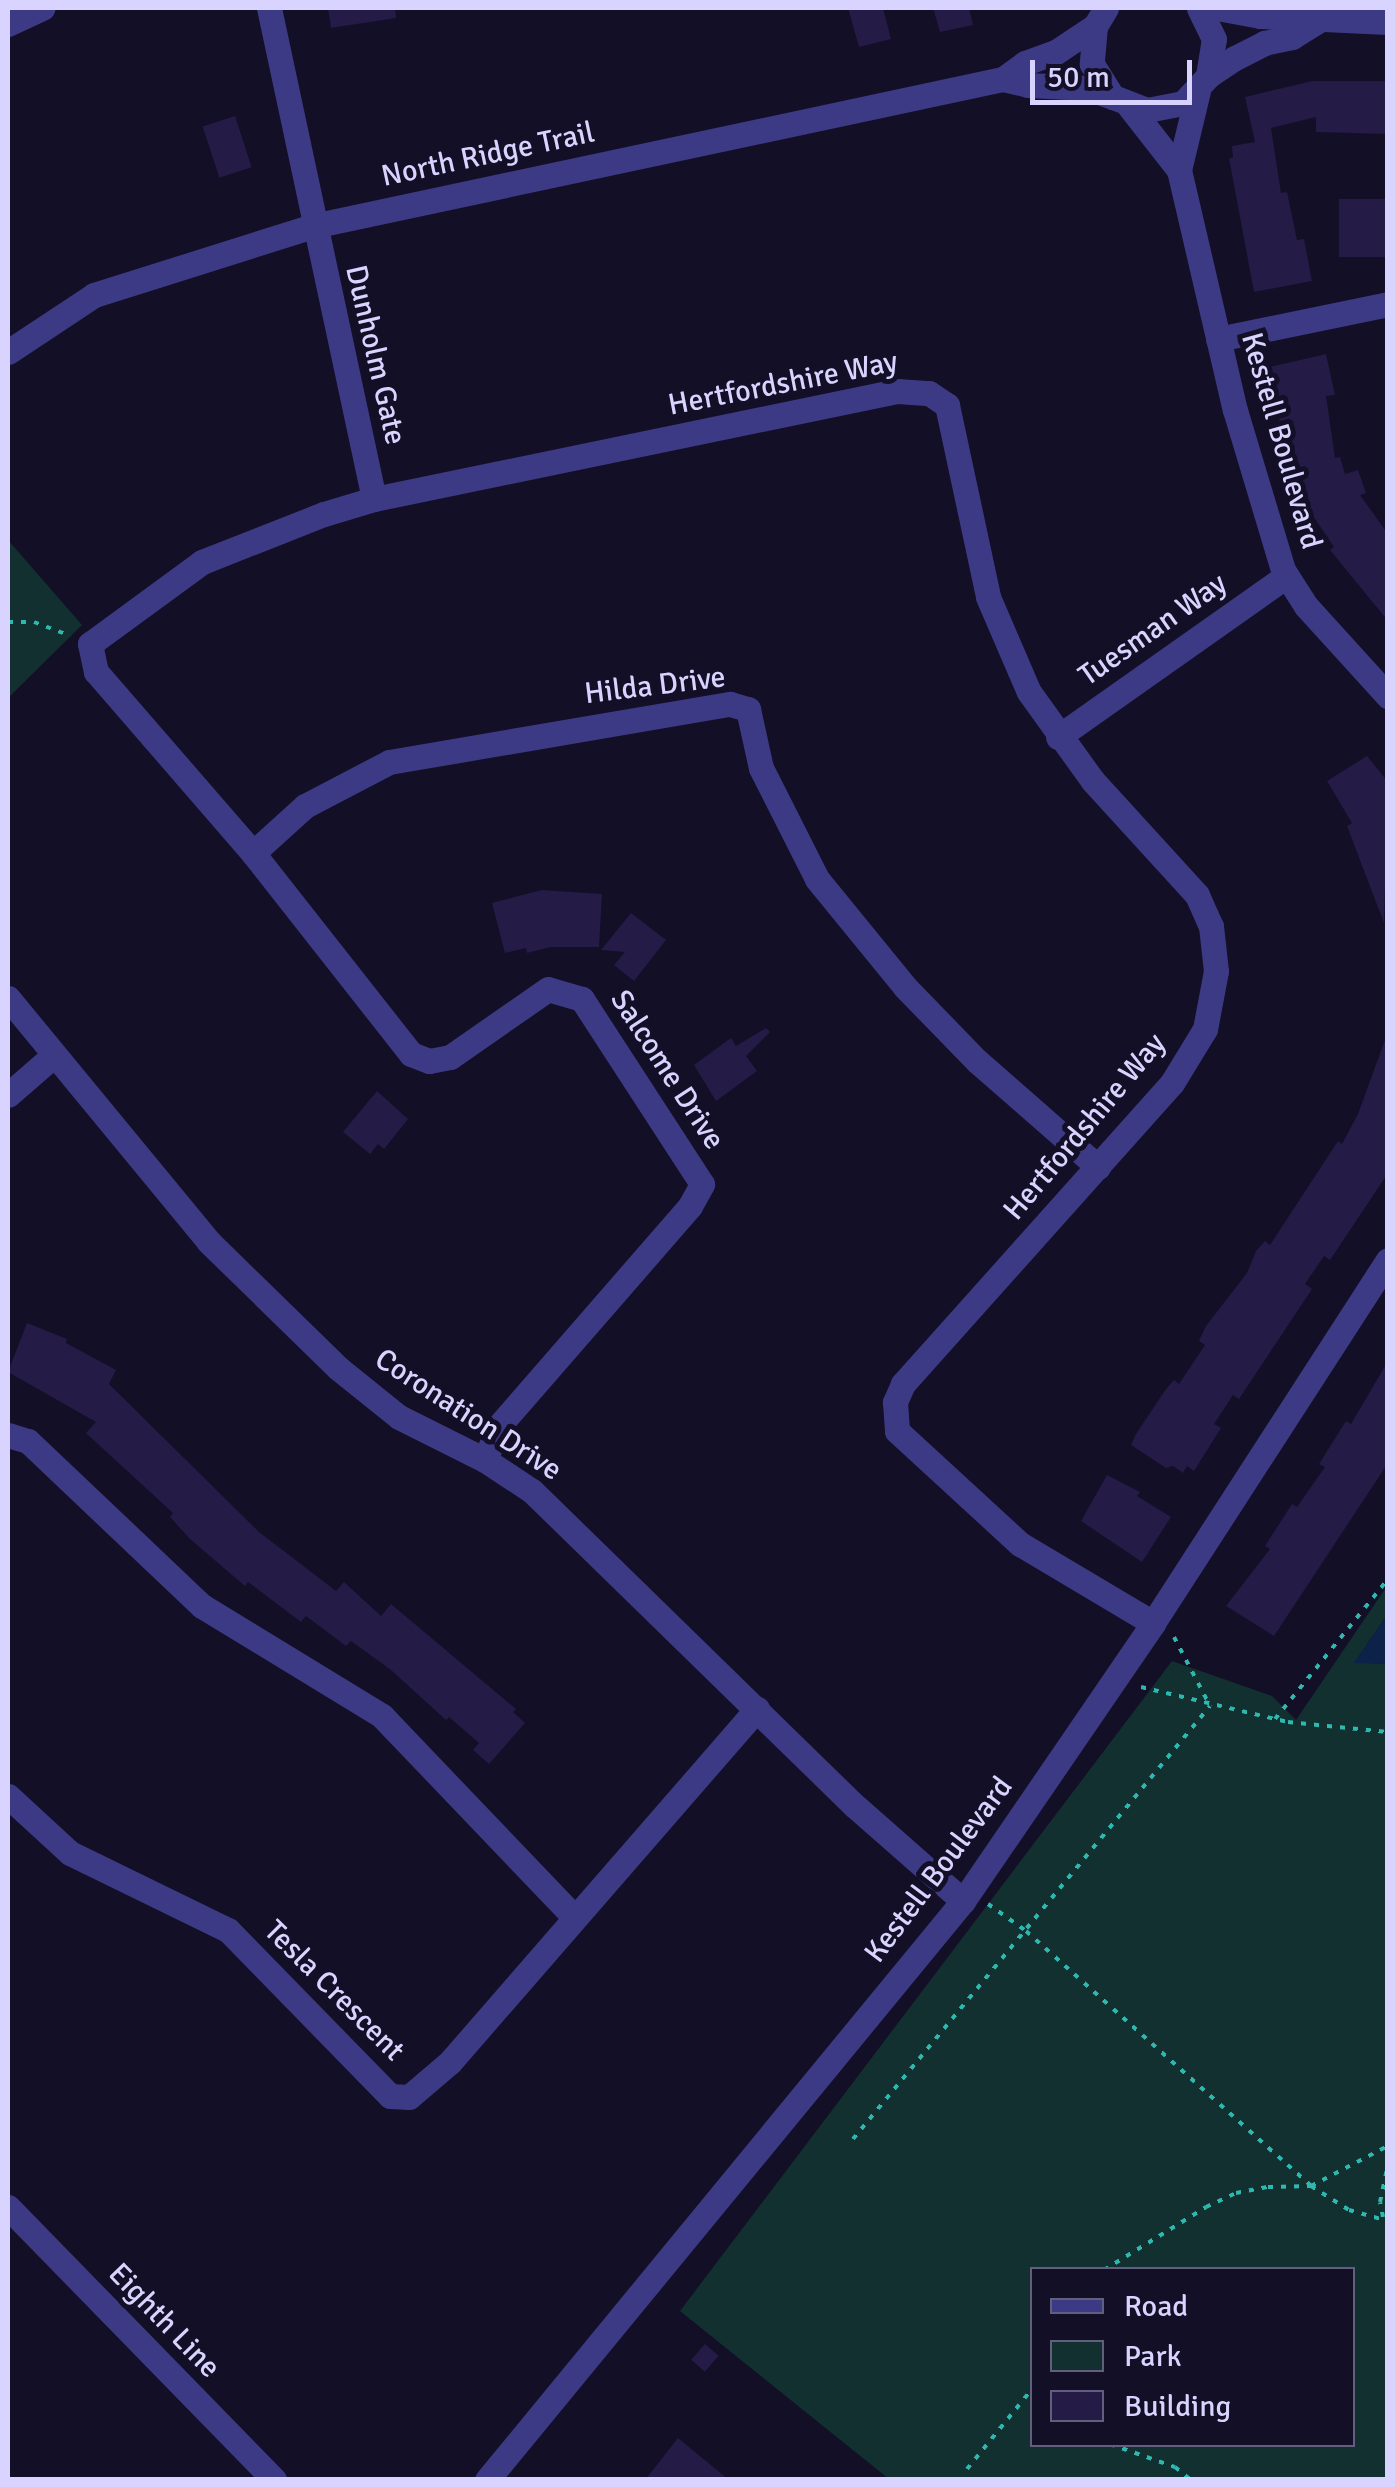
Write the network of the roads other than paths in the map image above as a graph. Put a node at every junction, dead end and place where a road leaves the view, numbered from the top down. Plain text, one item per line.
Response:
1 (42, 8) edge
2 (268, 8) edge
3 (1199, 8) edge
4 (1217, 8) edge
5 (1100, 17) edge
6 (1319, 20) junction
7 (1388, 22) edge
8 (8, 24) edge
9 (1004, 79) junction
10 (1203, 84) junction
11 (1121, 101) junction
12 (1179, 170) junction
13 (313, 226) junction
14 (1388, 304) edge
15 (1218, 339) junction
16 (8, 352) edge
17 (374, 499) junction
18 (1286, 576) junction
19 (90, 644) joint
20 (1388, 696) edge
21 (1058, 737) junction
22 (253, 853) junction
23 (8, 998) edge
24 (54, 1055) junction
25 (8, 1095) edge
26 (1098, 1168) junction
27 (1388, 1260) edge
28 (8, 1434) edge
29 (485, 1460) junction
30 (1164, 1630) junction
31 (757, 1709) junction
32 (8, 1796) edge
33 (974, 1901) junction
34 (574, 1917) junction
35 (8, 2207) edge
36 (274, 2480) edge
37 (487, 2480) edge

1 - 8 street
2 - 13 street, Dunholm Gate
3 - 10 street, Kestell Boulevard
4 - 6 street
5 - 9 street, North Ridge Trail
5 - 11 street, Kestell Boulevard
6 - 7 street
6 - 10 street
9 - 11 street, North Ridge Trail
9 - 13 street, North Ridge Trail
10 - 11 street, North Ridge Trail
10 - 12 street, Kestell Boulevard
11 - 12 street, Kestell Boulevard
12 - 15 street, Kestell Boulevard
13 - 16 street, North Ridge Trail
13 - 17 street, Dunholm Gate
14 - 15 street
15 - 18 street, Kestell Boulevard
17 - 19 street, Hertfordshire Way
17 - 21 street, Hertfordshire Way
18 - 20 street, Kestell Boulevard
18 - 21 street, Tuesman Way
19 - 22 street, Salcome Drive
21 - 26 street, Hertfordshire Way
22 - 26 street, Hilda Drive
22 - 29 street, Salcome Drive
23 - 24 street, Coronation Drive
24 - 25 street
24 - 29 street, Coronation Drive
26 - 30 street, Hertfordshire Way
27 - 30 street, Kestell Boulevard
28 - 34 street
29 - 31 street, Coronation Drive
30 - 33 street, Kestell Boulevard
31 - 33 street, Coronation Drive
31 - 34 street, Tesla Crescent
32 - 34 street, Tesla Crescent
33 - 37 street, Kestell Boulevard
35 - 36 street, Eighth Line

